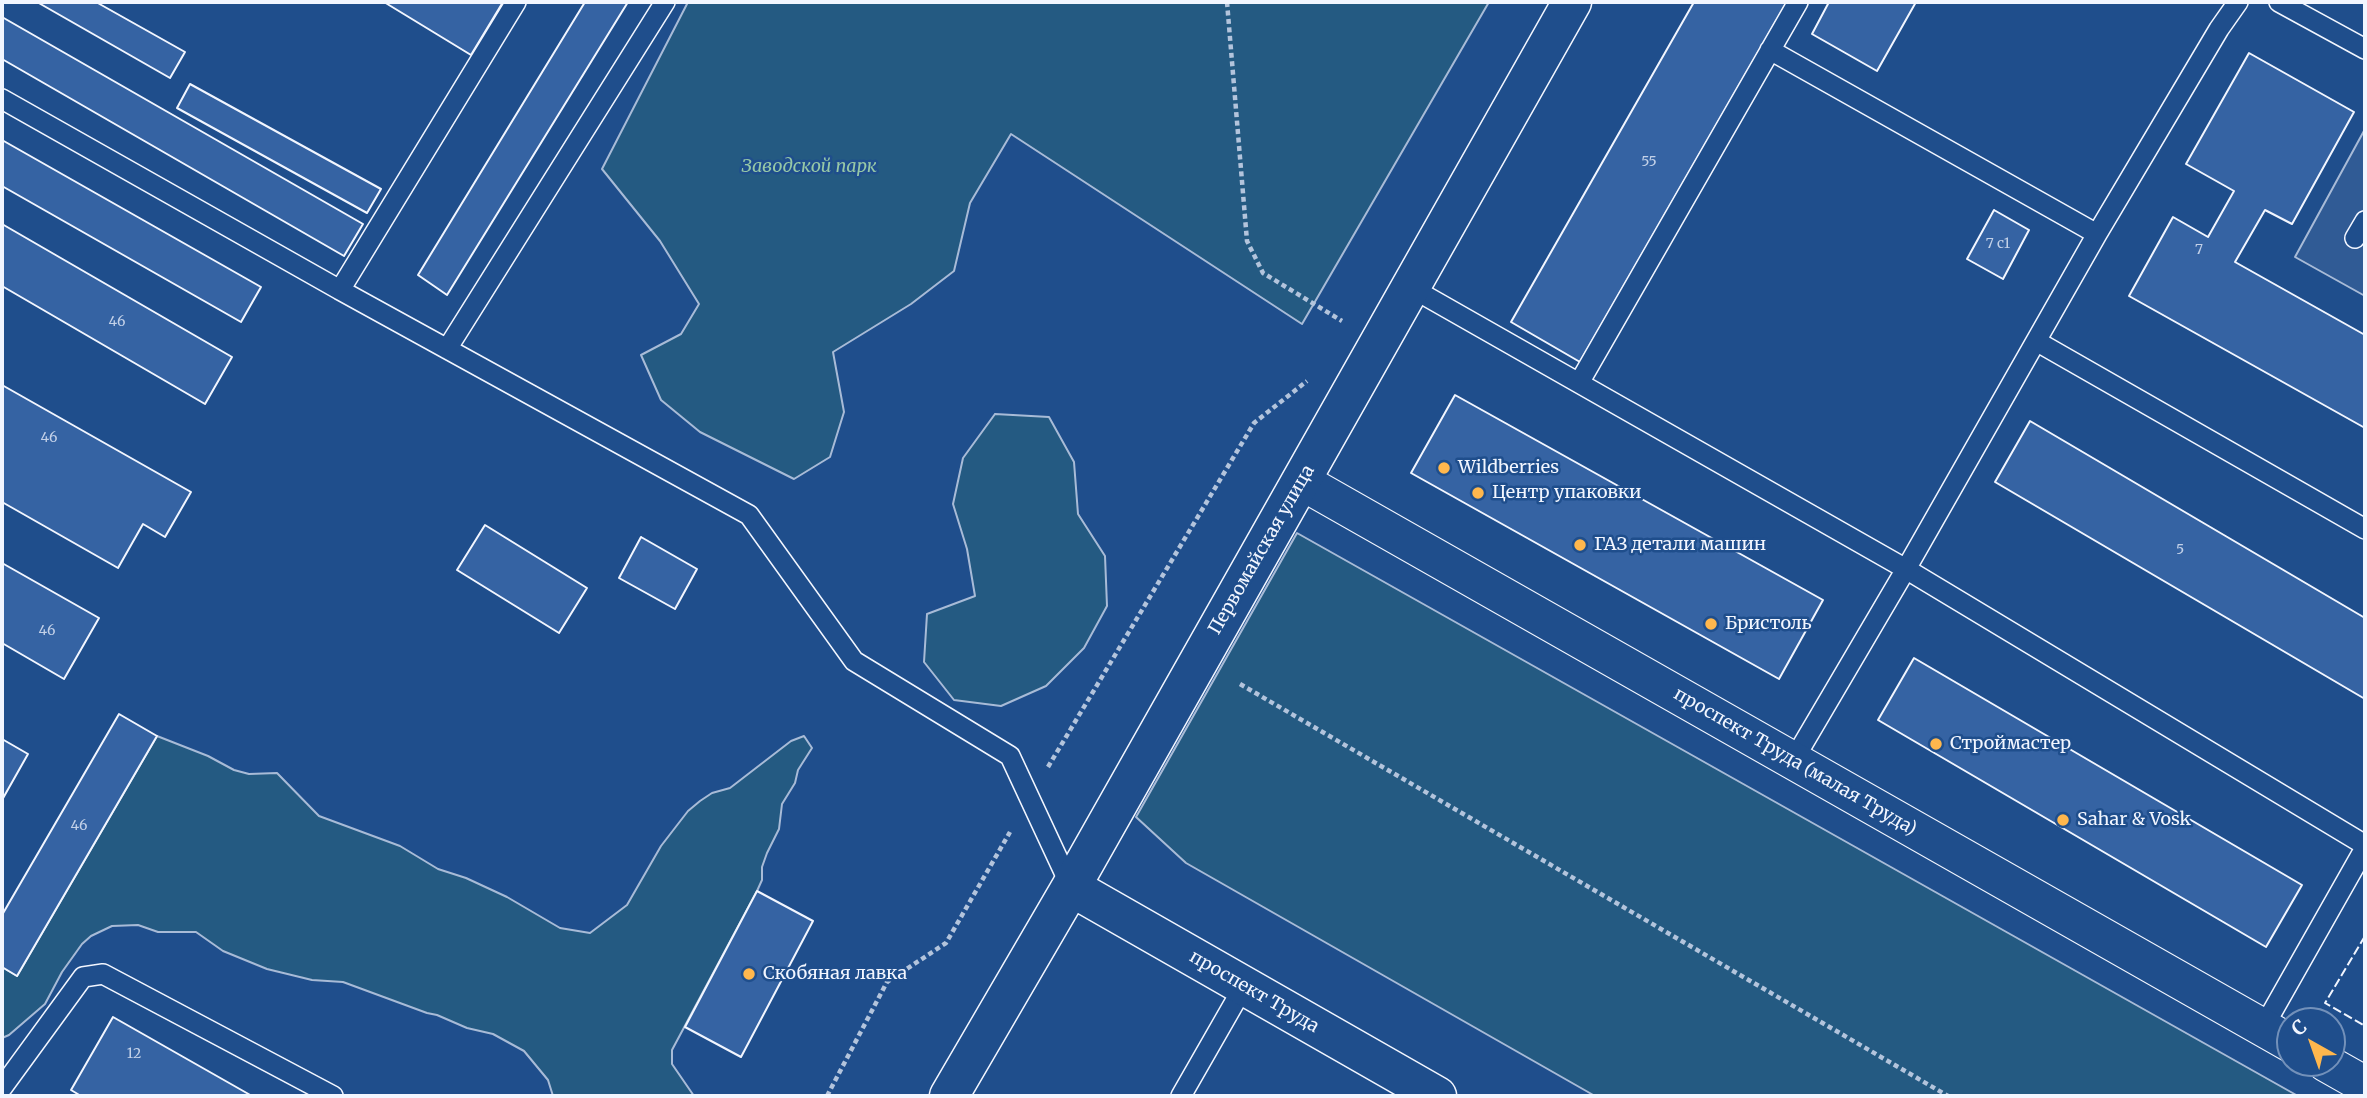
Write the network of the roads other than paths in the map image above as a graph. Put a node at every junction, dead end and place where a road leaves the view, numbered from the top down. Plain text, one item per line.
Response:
1 (516, 2) edge
2 (665, 2) edge
3 (1572, 2) edge
4 (1798, 2) edge
5 (2238, 2) edge
6 (2279, 2) edge
7 (2365, 49) edge
8 (1770, 50) junction
9 (2, 99) edge
10 (2365, 220) edge
11 (2097, 234) junction
12 (2355, 238) dead end
13 (1410, 287) junction
14 (340, 290) junction
15 (2036, 341) junction
16 (447, 349) junction
17 (1579, 383) junction
18 (1301, 481) junction
19 (2365, 529) edge
20 (1906, 569) junction
21 (1793, 761) junction
22 (2365, 847) edge
23 (1070, 887) junction
24 (1244, 986) junction
25 (2291, 1007) edge
26 (2276, 1035) edge
27 (2346, 1074) edge
28 (2365, 1085) edge
29 (2, 1088) edge
30 (333, 1096) edge
31 (949, 1096) edge
32 (1181, 1096) edge
33 (1437, 1096) edge

1 - 14 lane
2 - 16 lane
3 - 13 street, Первомайская улица
4 - 8 lane
5 - 11 lane
6 - 7 lane
8 - 11 lane
8 - 17 lane
9 - 14 lane
10 - 12 lane
11 - 15 lane
13 - 17 lane
13 - 18 street, Первомайская улица
14 - 16 lane
15 - 19 lane
15 - 20 lane
16 - 23 lane
17 - 20 lane
18 - 21 street, проспект Труда (малая Труда)
18 - 23 street, Первомайская улица
20 - 21 lane
20 - 22 lane
21 - 26 street, проспект Труда (малая Труда)
22 - 25 lane
23 - 24 street, проспект Труда
23 - 31 street, Первомайская улица
24 - 32 lane
24 - 33 street, проспект Труда
27 - 28 street
29 - 30 lane

